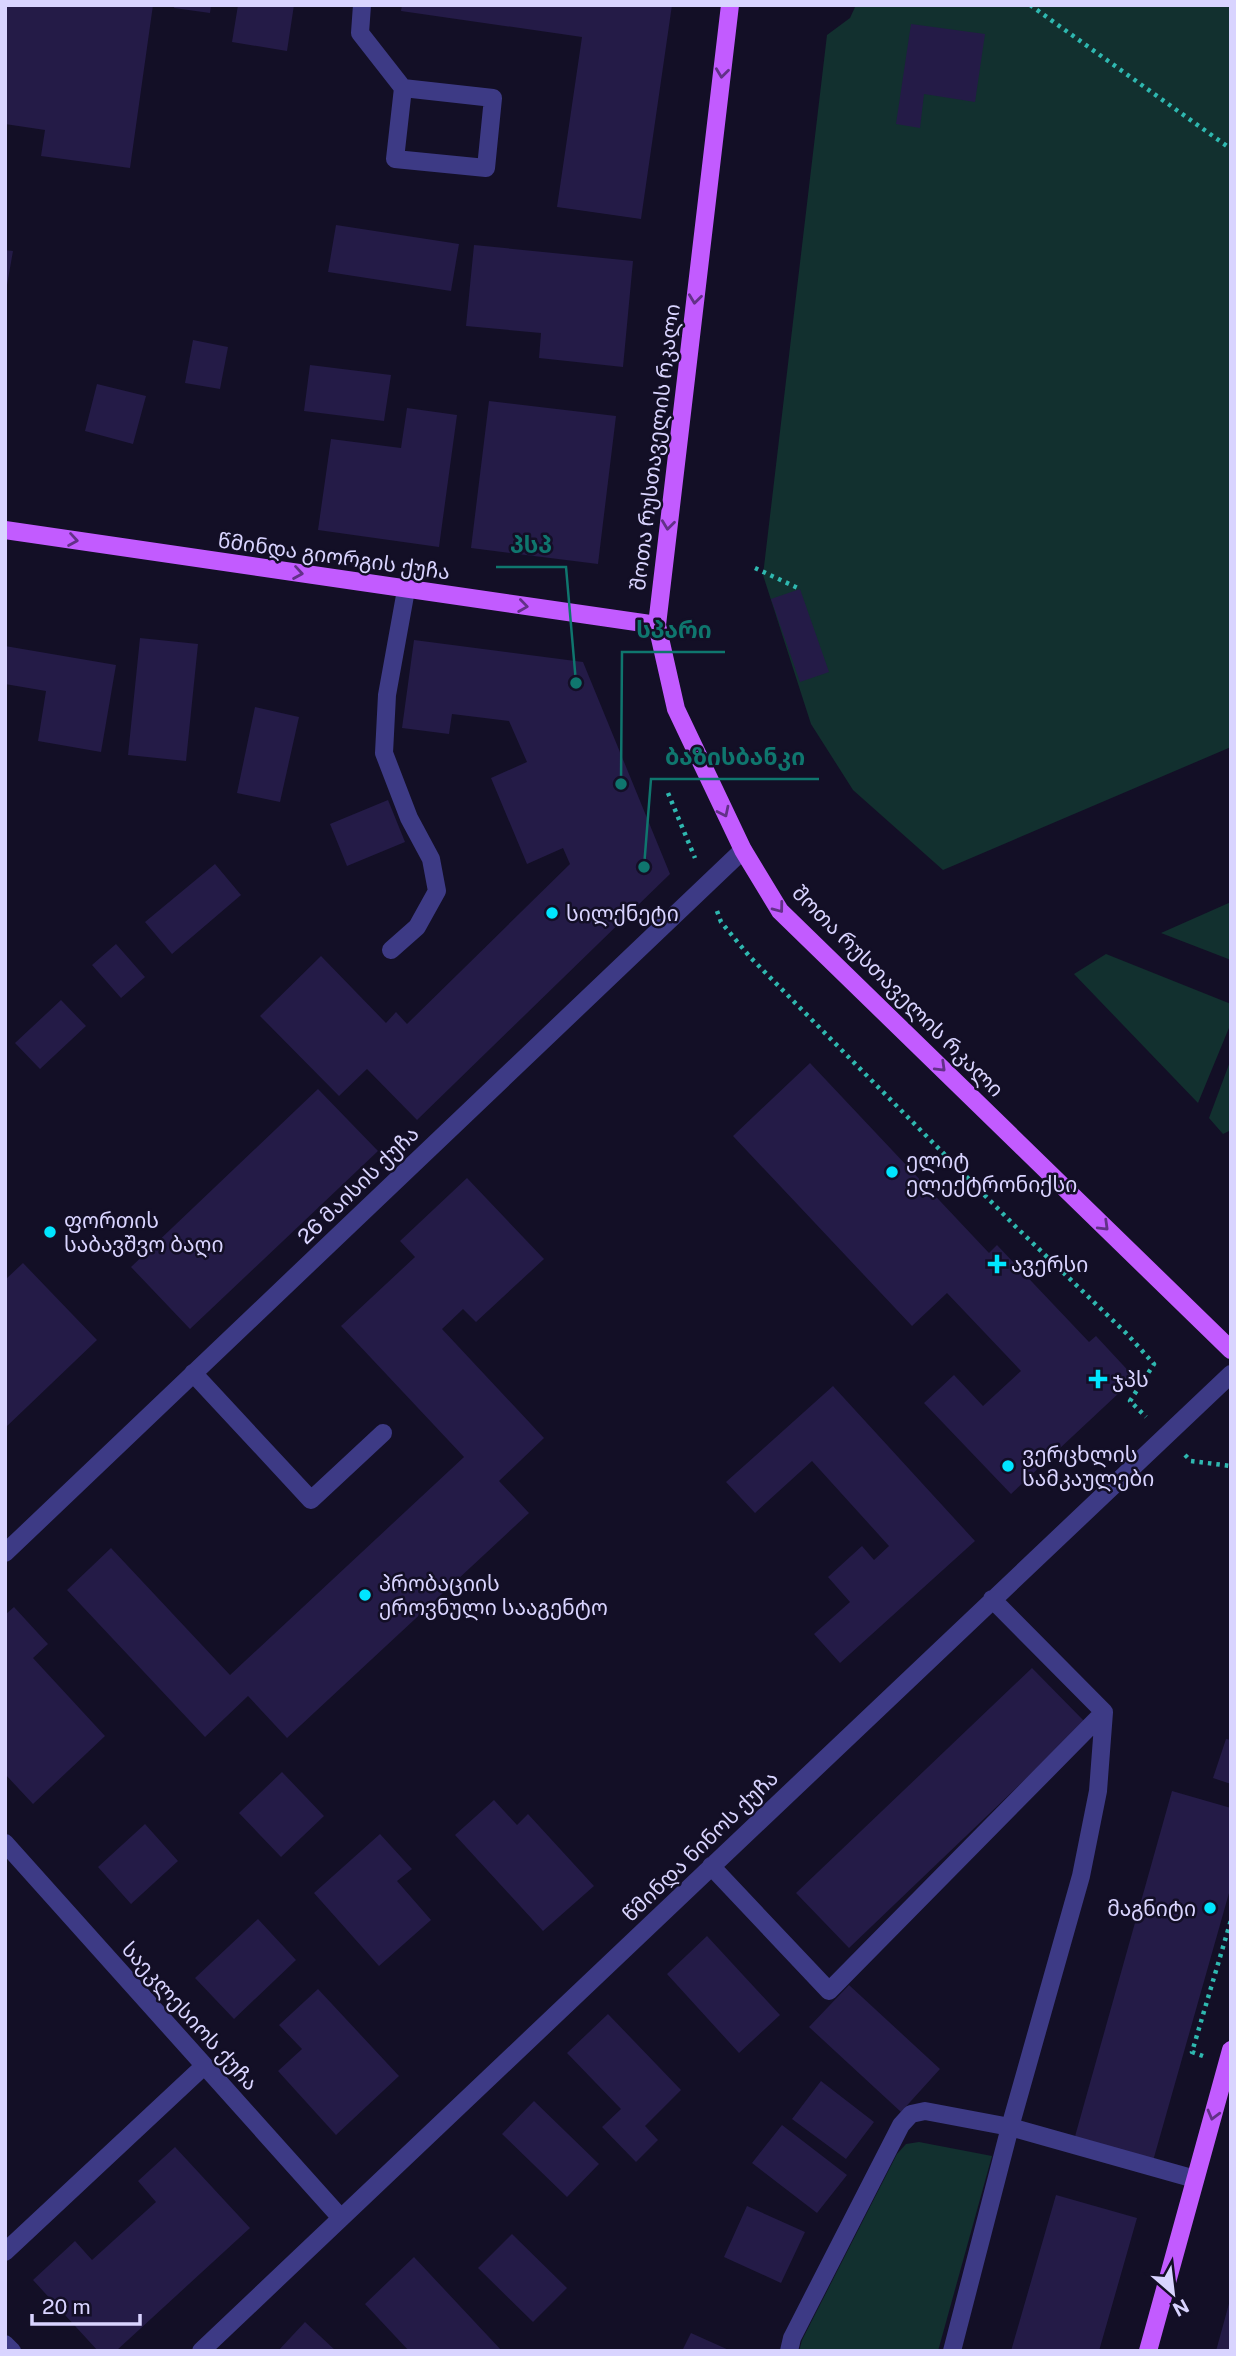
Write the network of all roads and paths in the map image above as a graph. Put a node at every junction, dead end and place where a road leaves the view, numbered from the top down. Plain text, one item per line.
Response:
1 (362, 5) edge
2 (730, 5) edge
3 (1030, 5) edge
4 (403, 88) junction
5 (1231, 149) edge
6 (5, 530) edge
7 (755, 568) dead end
8 (800, 589) dead end
9 (406, 590) junction
10 (657, 625) junction
11 (668, 793) dead end
12 (743, 850) junction
13 (706, 886) junction
14 (391, 950) dead end
15 (1231, 1350) edge
16 (193, 1373) junction
17 (1231, 1374) edge
18 (383, 1433) dead end
19 (1165, 1436) junction
20 (1231, 1466) edge
21 (5, 1553) edge
22 (992, 1599) junction
23 (1104, 1712) junction
24 (5, 1843) edge
25 (711, 1866) junction
26 (1231, 1920) edge
27 (1229, 2057) edge
28 (204, 2066) junction
29 (1010, 2127) junction
30 (1195, 2179) junction
31 (341, 2218) junction
32 (5, 2252) edge
33 (5, 2344) edge
34 (12, 2351) edge
35 (201, 2351) edge
36 (789, 2351) edge
37 (952, 2351) edge
38 (1148, 2351) edge

1 - 4 street
2 -> 10 main road, შოთა რუსთაველის რკალი
3 - 5 path
4 - 4 street
6 -> 9 main road, წმინდა გიორგის ქუჩა
7 - 8 path
9 -> 10 main road, წმინდა გიორგის ქუჩა
9 - 14 street
10 -> 12 main road, შოთა რუსთაველის რკალი
11 - 13 path
12 - 13 street, 26 მაისის ქუჩა
12 -> 15 main road, შოთა რუსთაველის რკალი
13 - 16 street, 26 მაისის ქუჩა
13 - 19 path
16 - 18 street
16 - 21 street, 26 მაისის ქუჩა
17 - 19 street, წმინდა ნინოს ქუჩა
19 - 20 path
19 - 22 street, წმინდა ნინოს ქუჩა
22 - 23 street
22 - 25 street, წმინდა ნინოს ქუჩა
23 - 25 street
23 - 29 street
24 - 28 street, საეკლესიოს ქუჩა
25 - 31 street, წმინდა ნინოს ქუჩა
26 - 27 path
27 -> 30 main road
28 - 31 street, საეკლესიოს ქუჩა
28 - 32 street
29 - 30 street
29 - 36 street
29 - 37 street
30 - 38 main road
31 - 35 street, წმინდა ნინოს ქუჩა
33 - 34 street

